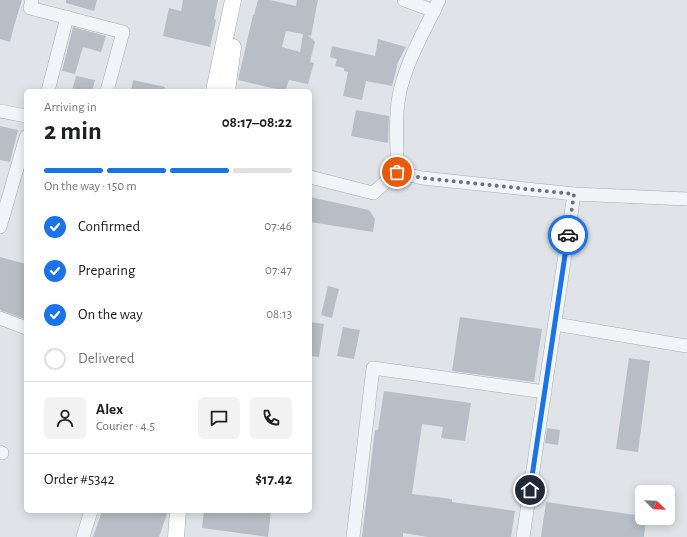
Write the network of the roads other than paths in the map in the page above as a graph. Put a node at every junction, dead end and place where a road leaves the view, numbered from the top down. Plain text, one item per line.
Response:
1 (32, 0) edge
2 (233, 0) edge
3 (243, 0) edge
4 (404, 0) edge
5 (436, 5) edge
6 (67, 17) junction
7 (221, 84) edge
8 (49, 89) edge
9 (108, 89) edge
10 (0, 110) edge
11 (24, 116) edge
12 (24, 144) edge
13 (397, 172) junction
14 (312, 178) edge
15 (574, 194) junction
16 (687, 199) edge
17 (0, 227) edge
18 (0, 318) edge
19 (555, 324) junction
20 (24, 327) edge
21 (687, 346) edge
22 (545, 392) junction
23 (90, 513) edge
24 (178, 513) edge
25 (188, 513) edge
26 (83, 537) edge
27 (176, 537) edge
28 (186, 537) edge
29 (353, 537) edge
30 (523, 537) edge

1 - 6 street
2 - 7 main road
3 - 7 main road
4 - 5 street
5 - 13 street
6 - 8 street
6 - 9 street
10 - 11 street
12 - 17 street
13 - 14 street
13 - 15 street
15 - 16 street
15 - 19 street
18 - 20 street
19 - 21 street
19 - 22 street
22 - 29 street
22 - 30 street
23 - 26 street
24 - 27 main road
25 - 28 main road

